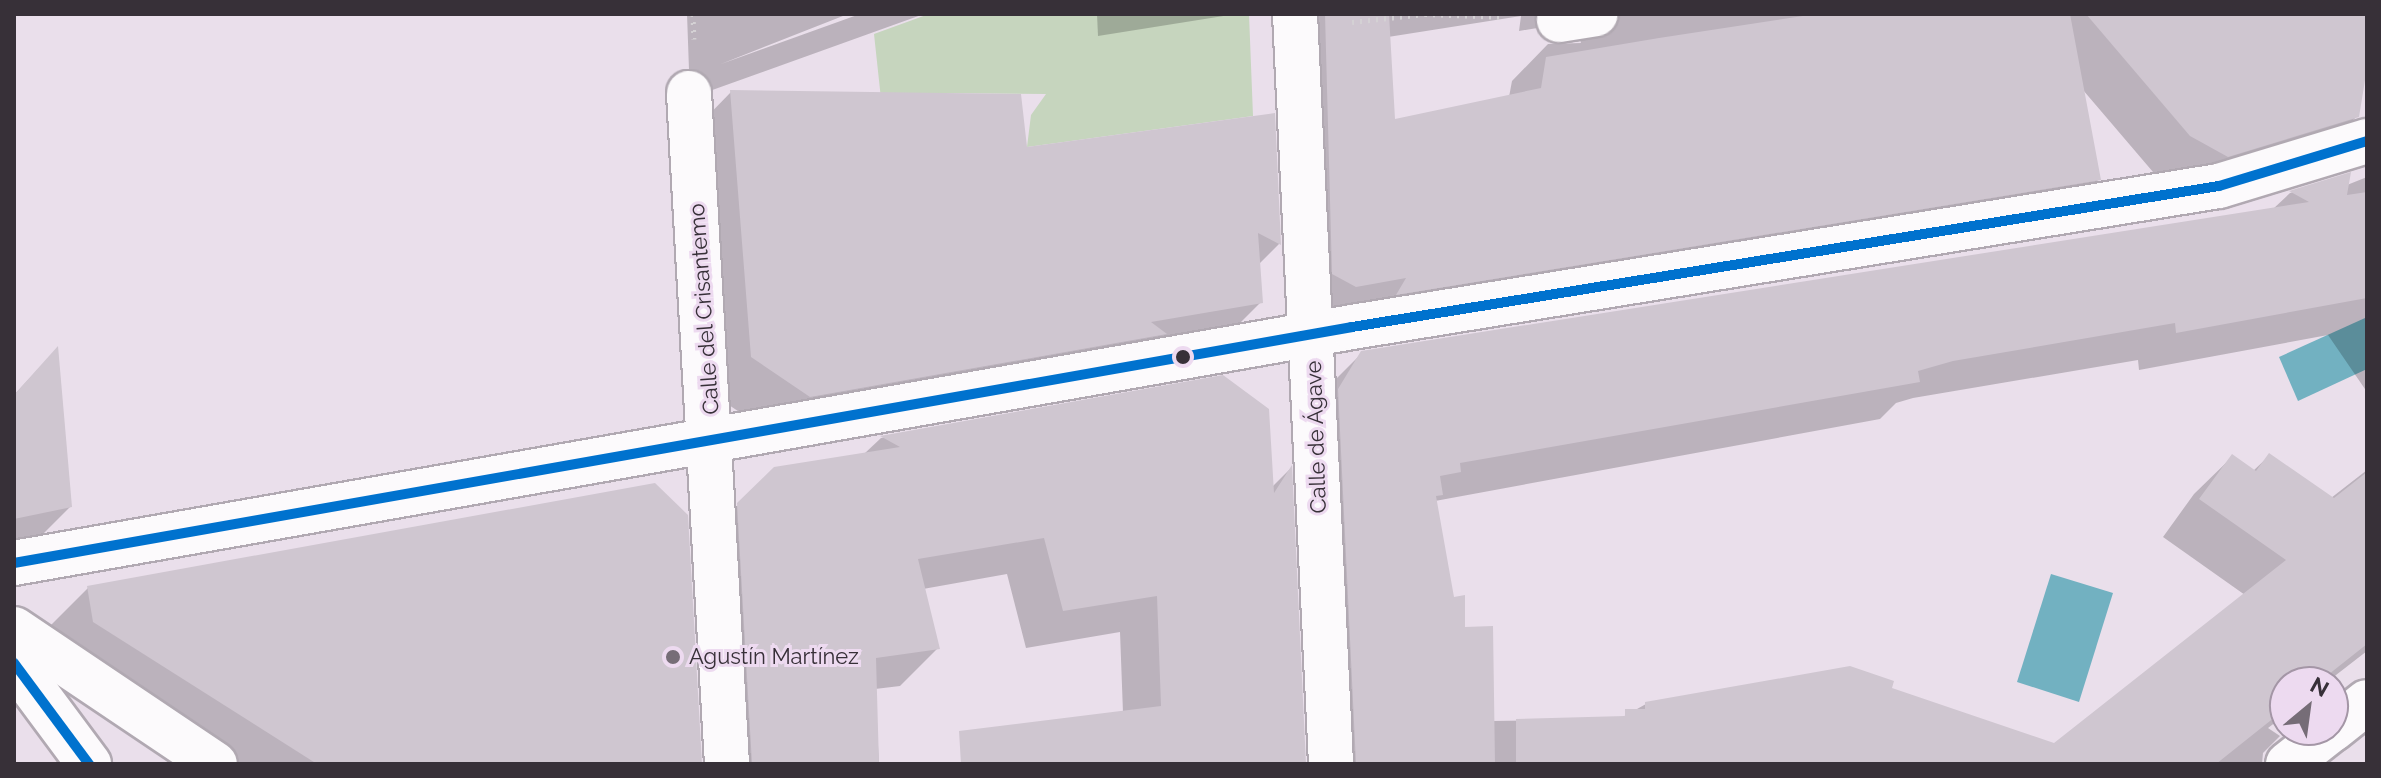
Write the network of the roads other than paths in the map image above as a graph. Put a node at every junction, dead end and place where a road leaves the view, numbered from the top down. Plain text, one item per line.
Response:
1 (1295, 14) edge
2 (689, 93) dead end
3 (2367, 141) edge
4 (1312, 334) junction
5 (712, 441) junction
6 (14, 563) edge
7 (14, 629) edge
8 (14, 663) edge
9 (2367, 702) edge
10 (2349, 716) edge
11 (2311, 746) edge
12 (89, 764) edge
13 (215, 764) edge
14 (727, 764) edge
15 (1331, 764) edge
16 (2288, 764) edge

1 - 4 street, Calle de Ágave
2 - 5 street, Calle del Crisantemo
3 - 4 street
4 - 5 street
4 - 15 street, Calle de Ágave
5 - 6 street
5 - 14 street, Calle del Crisantemo
7 - 13 street
8 - 12 street
9 - 10 street
11 - 16 street

